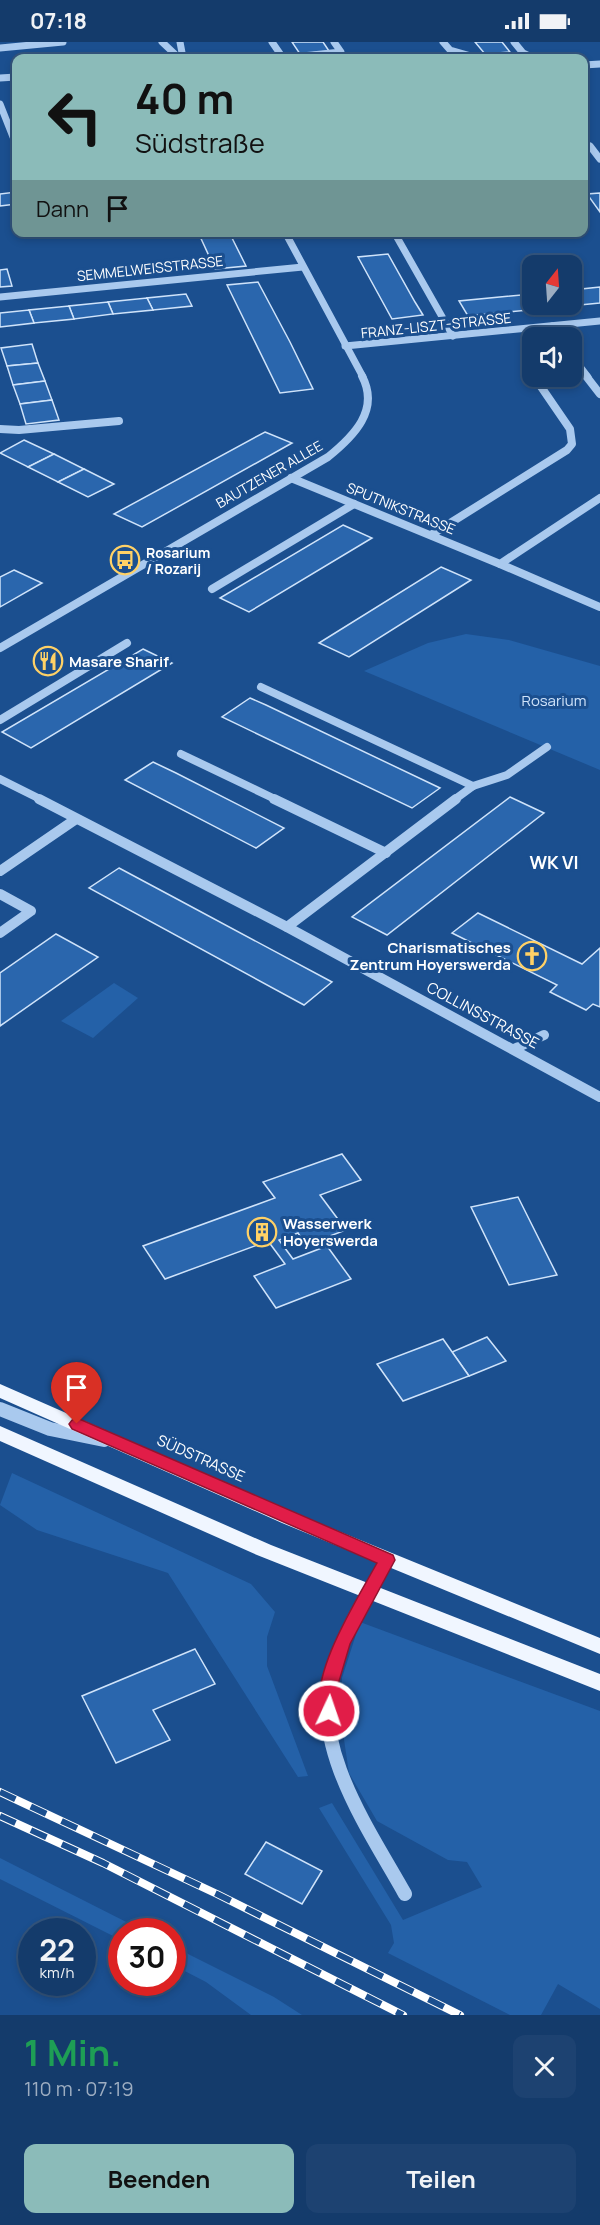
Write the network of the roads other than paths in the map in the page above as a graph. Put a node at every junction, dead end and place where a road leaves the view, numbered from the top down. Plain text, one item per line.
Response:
1 (63, 42) edge
2 (162, 42) edge
3 (334, 42) edge
4 (443, 42) edge
5 (514, 42) edge
6 (0, 48) edge
7 (176, 54) edge
8 (322, 54) edge
9 (464, 54) edge
10 (526, 54) edge
11 (0, 104) edge
12 (12, 134) edge
13 (590, 146) dead end
14 (600, 159) edge
15 (288, 237) edge
16 (397, 237) edge
17 (303, 267) junction
18 (0, 297) edge
19 (600, 321) edge
20 (552, 326) joint
21 (453, 336) junction
22 (345, 346) junction
23 (582, 375) edge
24 (541, 387) edge
25 (600, 394) edge
26 (119, 421) dead end
27 (0, 429) edge
28 (291, 478) junction
29 (600, 498) edge
30 (354, 504) junction
31 (431, 535) junction
32 (500, 564) junction
33 (212, 589) dead end
34 (600, 608) edge
35 (127, 643) dead end
36 (0, 648) edge
37 (261, 687) dead end
38 (0, 720) edge
39 (547, 747) dead end
40 (181, 754) dead end
41 (0, 779) edge
42 (473, 786) junction
43 (76, 819) junction
44 (386, 853) junction
45 (0, 871) edge
46 (0, 894) edge
47 (287, 927) junction
48 (0, 933) edge
49 (544, 1035) dead end
50 (514, 1049) junction
51 (600, 1097) edge
52 (0, 1391) edge
53 (0, 1409) edge
54 (0, 1433) edge
55 (116, 1441) junction
56 (387, 1560) junction
57 (370, 1592) junction
58 (600, 1646) edge
59 (600, 1683) edge
60 (405, 1894) dead end

1 - 6 street
2 - 7 street
3 - 8 street
4 - 9 street
5 - 10 street
11 - 12 street
13 - 14 street
15 - 17 street, BAUTZENER ALLEE
16 - 21 street
17 - 18 street, SEMMELWEISSTRASSE
17 - 22 street, BAUTZENER ALLEE
19 - 20 street, FRANZ-LISZT-STRASSE
20 - 21 street, FRANZ-LISZT-STRASSE
21 - 22 street, FRANZ-LISZT-STRASSE
22 - 28 street, BAUTZENER ALLEE
23 - 25 street
24 - 31 street
26 - 27 street
28 - 30 street, SPUTNIKSTRASSE
28 - 36 street, BAUTZENER ALLEE
29 - 32 street
30 - 31 street, SPUTNIKSTRASSE
30 - 33 street
31 - 32 street, SPUTNIKSTRASSE
32 - 34 street, SPUTNIKSTRASSE
35 - 38 street
37 - 42 street
39 - 42 street
40 - 44 street
41 - 43 street, COLLINSSTRASSE
42 - 44 street
43 - 45 street
43 - 47 street, COLLINSSTRASSE
44 - 47 street
46 - 48 street
47 - 50 street, COLLINSSTRASSE
49 - 50 street
50 - 51 street, COLLINSSTRASSE
52 - 55 main road, SÜDSTRASSE
53 - 55 street
54 - 57 main road
55 - 56 main road, SÜDSTRASSE
56 - 57 street
56 - 58 main road, SÜDSTRASSE
57 - 59 main road
57 - 60 street

